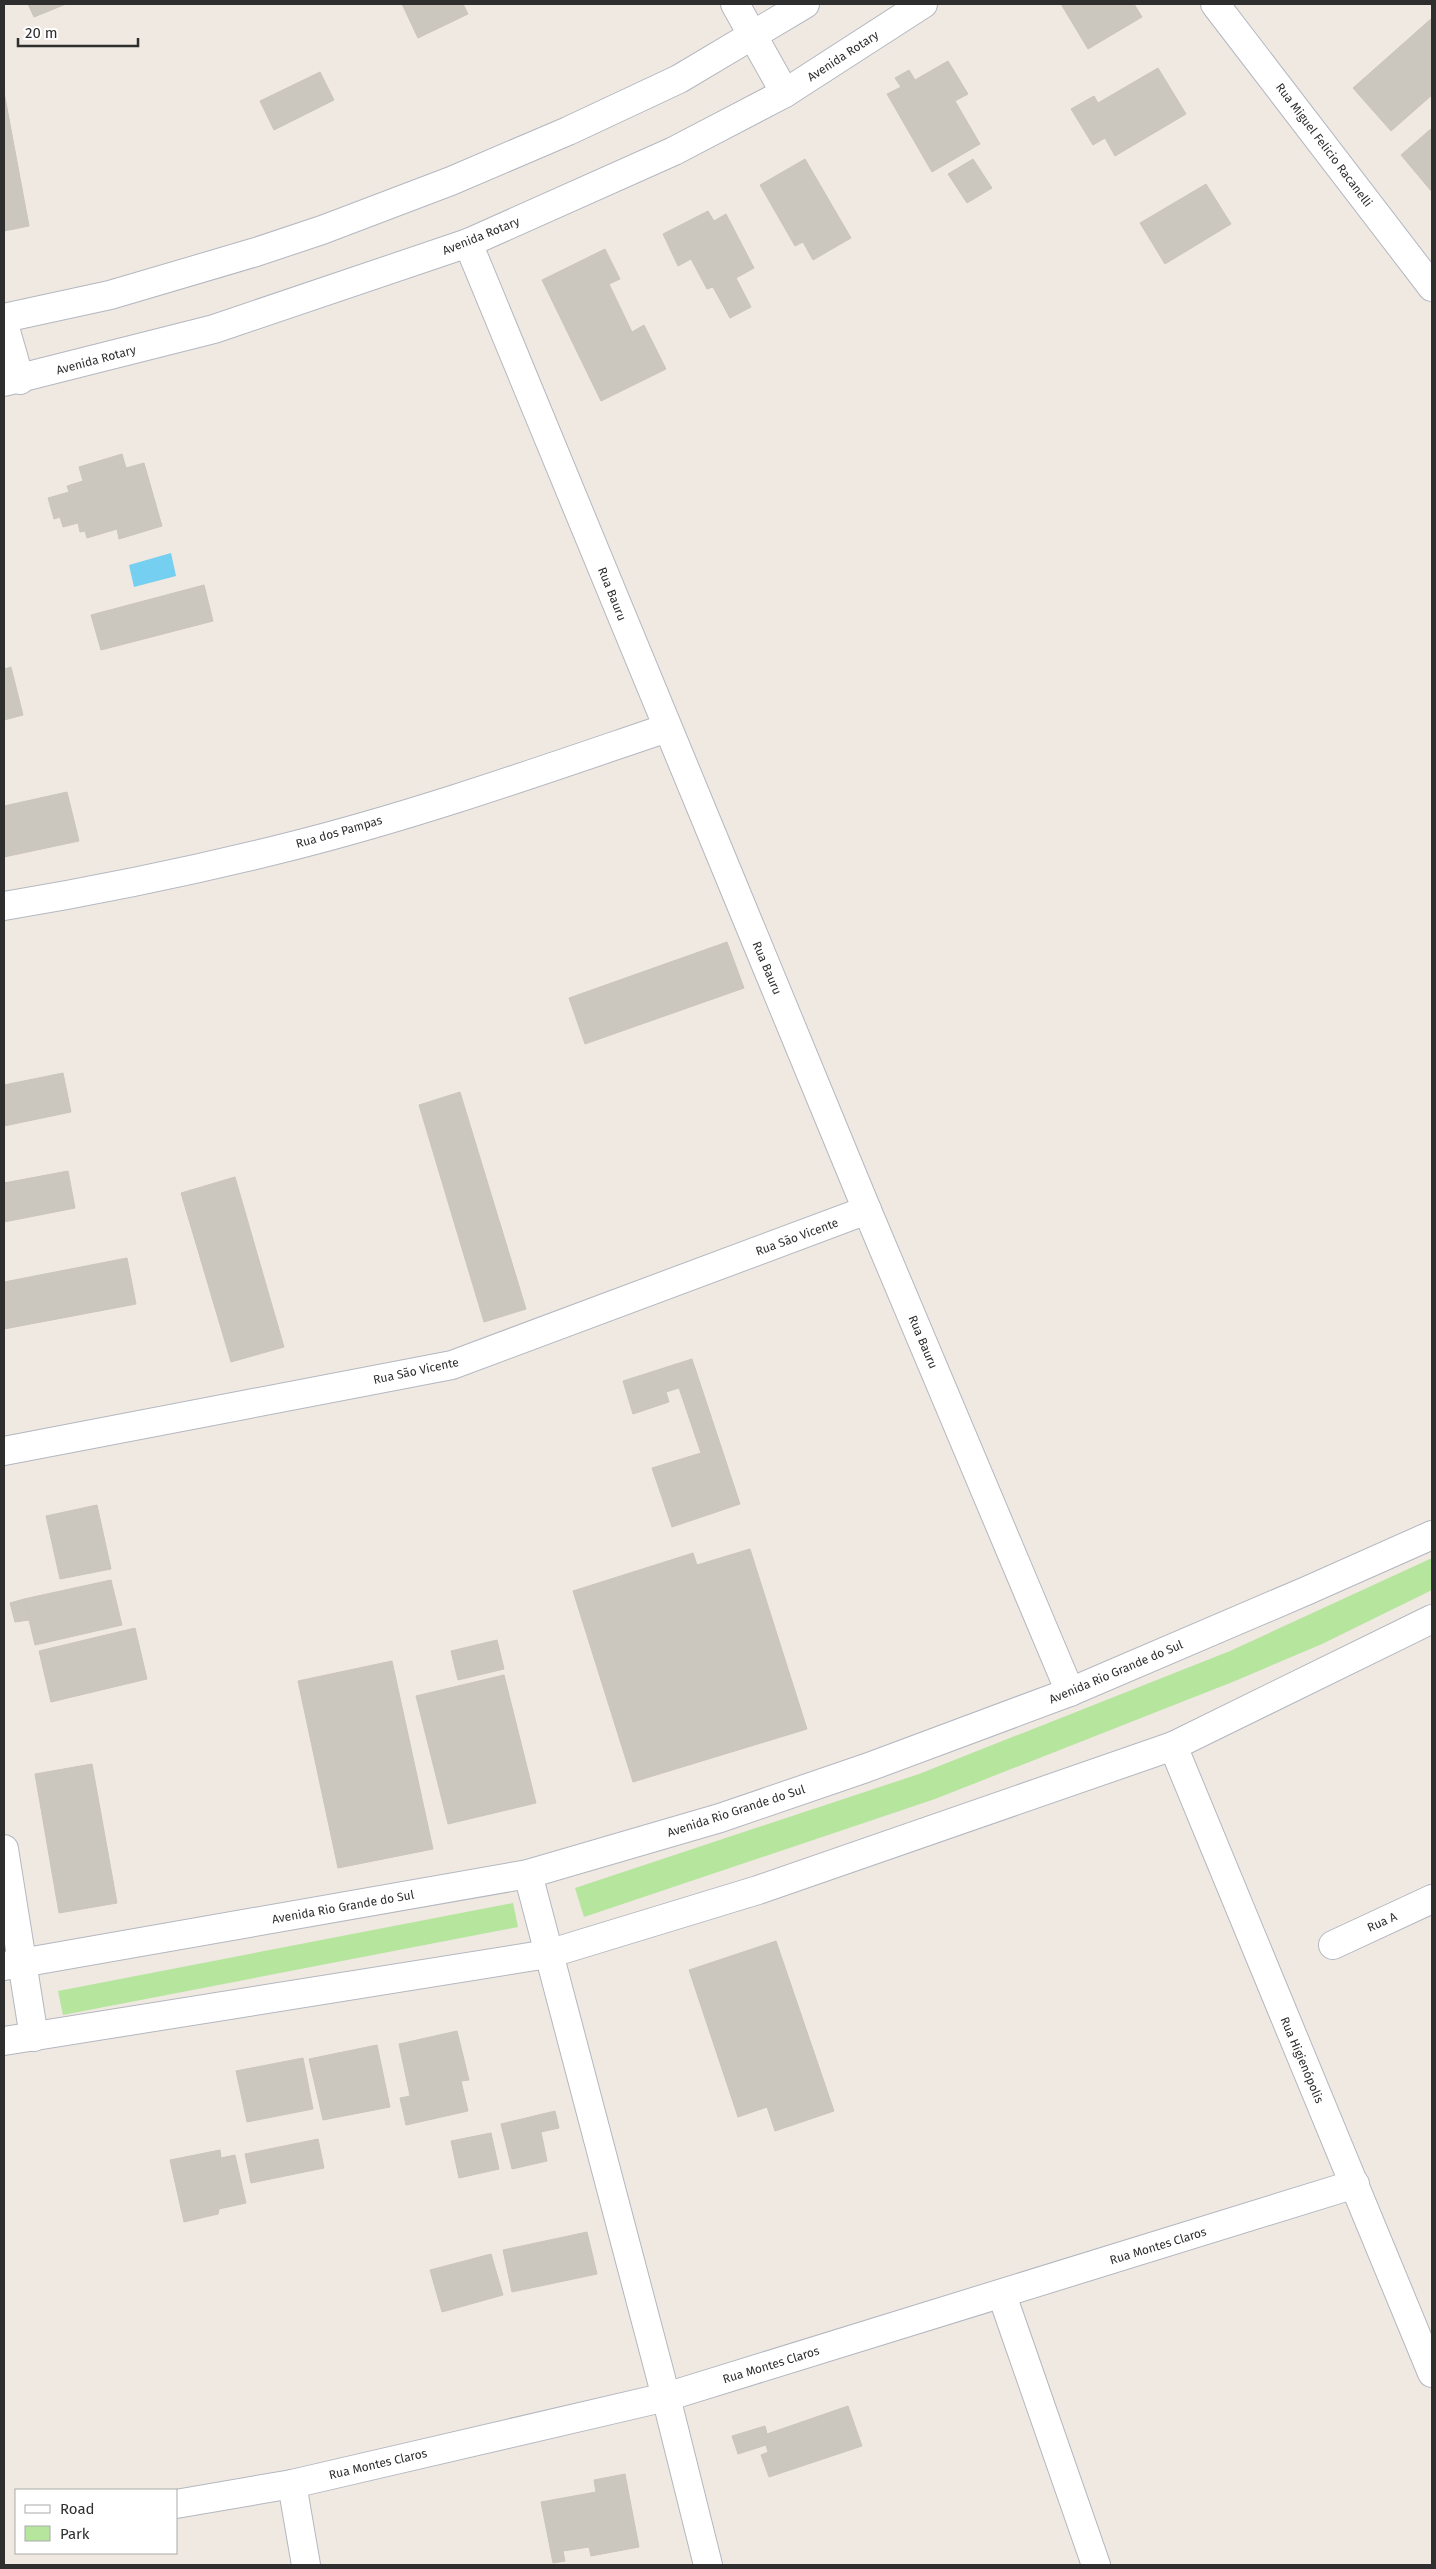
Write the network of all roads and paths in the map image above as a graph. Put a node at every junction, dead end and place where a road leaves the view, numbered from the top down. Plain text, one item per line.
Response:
1 (735, 4) edge
2 (805, 4) edge
3 (923, 4) edge
4 (1215, 4) edge
5 (753, 36) junction
6 (785, 94) junction
7 (468, 243) junction
8 (1432, 287) edge
9 (4, 318) edge
10 (4, 324) edge
11 (12, 381) edge
12 (667, 728) junction
13 (4, 906) edge
14 (867, 1210) junction
15 (4, 1451) edge
16 (1432, 1535) edge
17 (1432, 1618) edge
18 (1070, 1692) junction
19 (1173, 1746) junction
20 (4, 1849) edge
21 (528, 1874) junction
22 (1432, 1899) edge
23 (1333, 1944) dead end
24 (548, 1954) junction
25 (12, 1965) edge
26 (34, 2038) junction
27 (4, 2041) edge
28 (1355, 2184) junction
29 (1002, 2295) junction
30 (1432, 2374) edge
31 (666, 2397) junction
32 (292, 2484) junction
33 (178, 2504) edge
34 (306, 2565) edge
35 (708, 2565) edge
36 (1096, 2565) edge

1 - 5 street
2 - 5 street
3 - 6 street, Avenida Rotary
4 - 8 street, Rua Miguel Felicio Racanelli
5 - 6 street
5 - 9 street
6 - 7 street, Avenida Rotary
7 - 11 street, Avenida Rotary
7 - 12 street, Rua Bauru
10 - 11 street
12 - 13 street, Rua dos Pampas
12 - 14 street, Rua Bauru
14 - 15 street, Rua São Vicente
14 - 18 street, Rua Bauru
16 - 18 street, Avenida Rio Grande do Sul
17 - 19 street
18 - 21 street, Avenida Rio Grande do Sul
19 - 24 street
19 - 28 street, Rua Higienópolis
20 - 25 street
21 - 24 street
21 - 25 street, Avenida Rio Grande do Sul
22 - 23 street, Rua A
24 - 26 street
24 - 31 street
25 - 26 street
26 - 27 street
28 - 29 street, Rua Montes Claros
28 - 30 street, Rua Higienópolis
29 - 31 street, Rua Montes Claros
29 - 36 street
31 - 32 street, Rua Montes Claros
31 - 35 street
32 - 33 street, Rua Montes Claros
32 - 34 street

